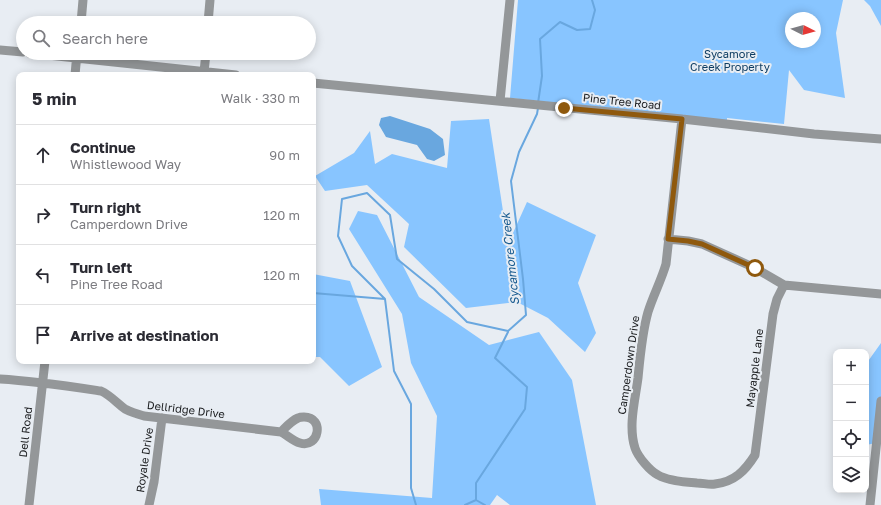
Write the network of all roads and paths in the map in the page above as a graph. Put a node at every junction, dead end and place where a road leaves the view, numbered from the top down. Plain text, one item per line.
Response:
1 (83, 0) edge
2 (210, 0) edge
3 (510, 0) edge
4 (81, 16) edge
5 (209, 16) edge
6 (0, 50) edge
7 (16, 51) edge
8 (76, 60) edge
9 (114, 60) edge
10 (205, 60) edge
11 (75, 72) edge
12 (204, 72) joint
13 (316, 83) edge
14 (500, 101) junction
15 (682, 119) junction
16 (881, 139) edge
17 (668, 239) junction
18 (784, 286) junction
19 (881, 294) edge
20 (45, 364) edge
21 (0, 379) edge
22 (43, 382) junction
23 (881, 401) edge
24 (162, 418) junction
25 (281, 432) dead end
26 (755, 455) joint
27 (871, 494) junction
28 (881, 494) edge
29 (30, 505) edge
30 (149, 505) edge
31 (870, 505) edge

1 - 4 street
2 - 5 street
3 - 14 street
6 - 7 street
8 - 11 street
9 - 12 street
10 - 12 street
13 - 14 street, Pine Tree Road
14 - 15 street, Pine Tree Road
15 - 16 street, Pine Tree Road
15 - 17 street, Camperdown Drive
17 - 18 street
17 - 26 street, Camperdown Drive
18 - 19 street
18 - 26 street, Mayapple Lane
20 - 22 street, Dell Road
21 - 22 street, Dellridge Drive
22 - 24 street, Dellridge Drive
22 - 29 street, Dell Road
23 - 27 street
24 - 25 street, Dellridge Drive
24 - 30 street, Royale Drive
27 - 28 street
27 - 31 street

